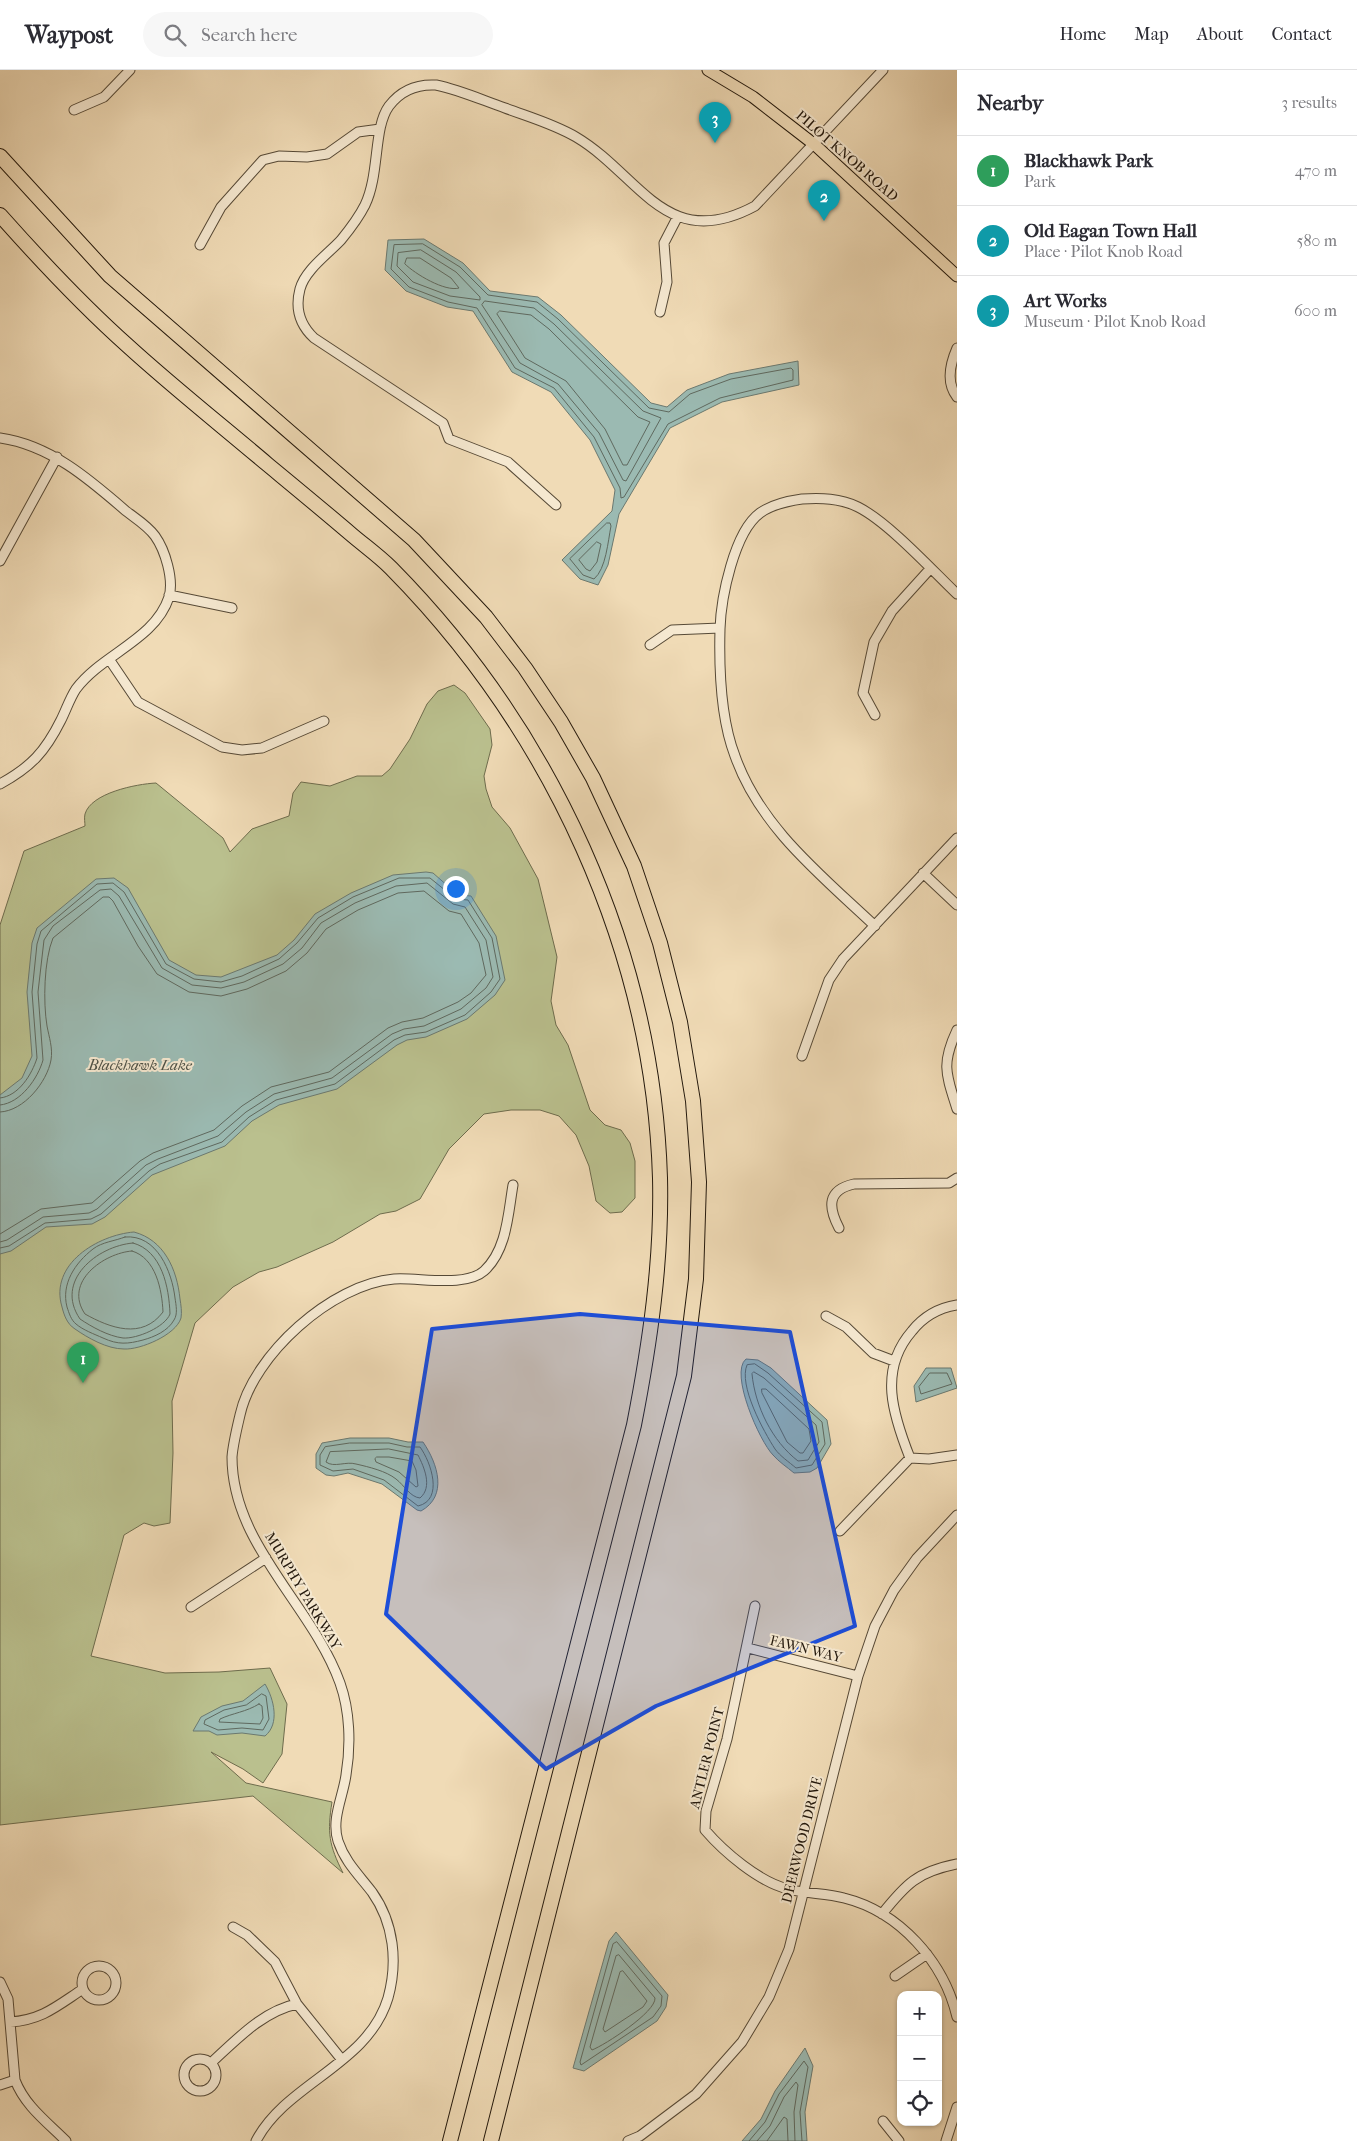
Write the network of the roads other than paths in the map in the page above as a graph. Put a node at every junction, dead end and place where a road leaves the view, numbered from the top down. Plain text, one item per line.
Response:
1 (130, 70) edge
2 (708, 70) edge
3 (883, 70) edge
4 (74, 110) dead end
5 (380, 130) junction
6 (815, 145) junction
7 (0, 156) edge
8 (0, 214) edge
9 (678, 216) junction
10 (200, 246) dead end
11 (957, 276) edge
12 (660, 312) dead end
13 (957, 348) edge
14 (957, 372) edge
15 (950, 380) junction
16 (957, 398) edge
17 (0, 438) edge
18 (57, 458) junction
19 (556, 505) dead end
20 (0, 561) edge
21 (930, 569) junction
22 (957, 594) edge
23 (170, 596) junction
24 (232, 608) dead end
25 (720, 628) junction
26 (650, 645) dead end
27 (109, 659) junction
28 (875, 715) dead end
29 (324, 721) dead end
30 (0, 784) edge
31 (957, 838) edge
32 (924, 874) junction
33 (957, 905) edge
34 (875, 926) junction
35 (957, 1030) edge
36 (802, 1056) dead end
37 (957, 1109) edge
38 (957, 1178) edge
39 (513, 1185) dead end
40 (838, 1228) dead end
41 (957, 1305) edge
42 (826, 1316) dead end
43 (894, 1360) junction
44 (957, 1455) edge
45 (910, 1458) junction
46 (957, 1515) edge
47 (840, 1531) dead end
48 (266, 1558) junction
49 (755, 1606) dead end
50 (191, 1607) dead end
51 (748, 1648) junction
52 (858, 1676) junction
53 (957, 1864) edge
54 (803, 1891) junction
55 (882, 1914) junction
56 (233, 1927) dead end
57 (927, 1954) junction
58 (896, 1976) dead end
59 (0, 1982) edge
60 (83, 1988) dead end
61 (297, 2004) junction
62 (957, 2017) edge
63 (10, 2022) junction
64 (342, 2060) junction
65 (210, 2062) dead end
66 (15, 2080) junction
67 (0, 2085) edge
68 (957, 2107) edge
69 (883, 2121) dead end
70 (66, 2141) edge
71 (256, 2141) edge
72 (450, 2141) edge
73 (491, 2141) edge
74 (628, 2141) edge
75 (900, 2141) edge
76 (946, 2141) edge

1 - 4 street
2 - 6 main road, PILOT KNOB ROAD
3 - 6 street
5 - 9 street
5 - 10 street
5 - 19 street
6 - 9 street
6 - 11 main road, PILOT KNOB ROAD
7 - 73 highway
8 - 72 highway
9 - 12 street
13 - 15 street
14 - 15 street
15 - 16 street
17 - 18 street
18 - 20 street
18 - 23 street
21 - 22 street
21 - 25 street
21 - 28 street
23 - 24 street
23 - 27 street
25 - 26 street
25 - 34 street
27 - 29 street
27 - 30 street
31 - 32 street
32 - 33 street
32 - 34 street
34 - 36 street
35 - 37 street
38 - 40 street
39 - 48 street, MURPHY PARKWAY
41 - 43 street
42 - 43 street
43 - 45 street
44 - 45 street
45 - 47 street
46 - 52 street, DEERWOOD DRIVE
48 - 50 street
48 - 64 street, MURPHY PARKWAY
49 - 51 street, ANTLER POINT
51 - 52 street, FAWN WAY
51 - 54 street, ANTLER POINT
52 - 54 street, DEERWOOD DRIVE
53 - 55 street
54 - 55 street
54 - 74 street, DEERWOOD DRIVE
55 - 57 street
56 - 61 street
57 - 58 street
57 - 62 street
59 - 63 street
60 - 63 street
61 - 64 street
61 - 65 street
63 - 66 street
64 - 71 street, MURPHY PARKWAY
66 - 67 street
66 - 70 street
68 - 76 street
69 - 75 street

